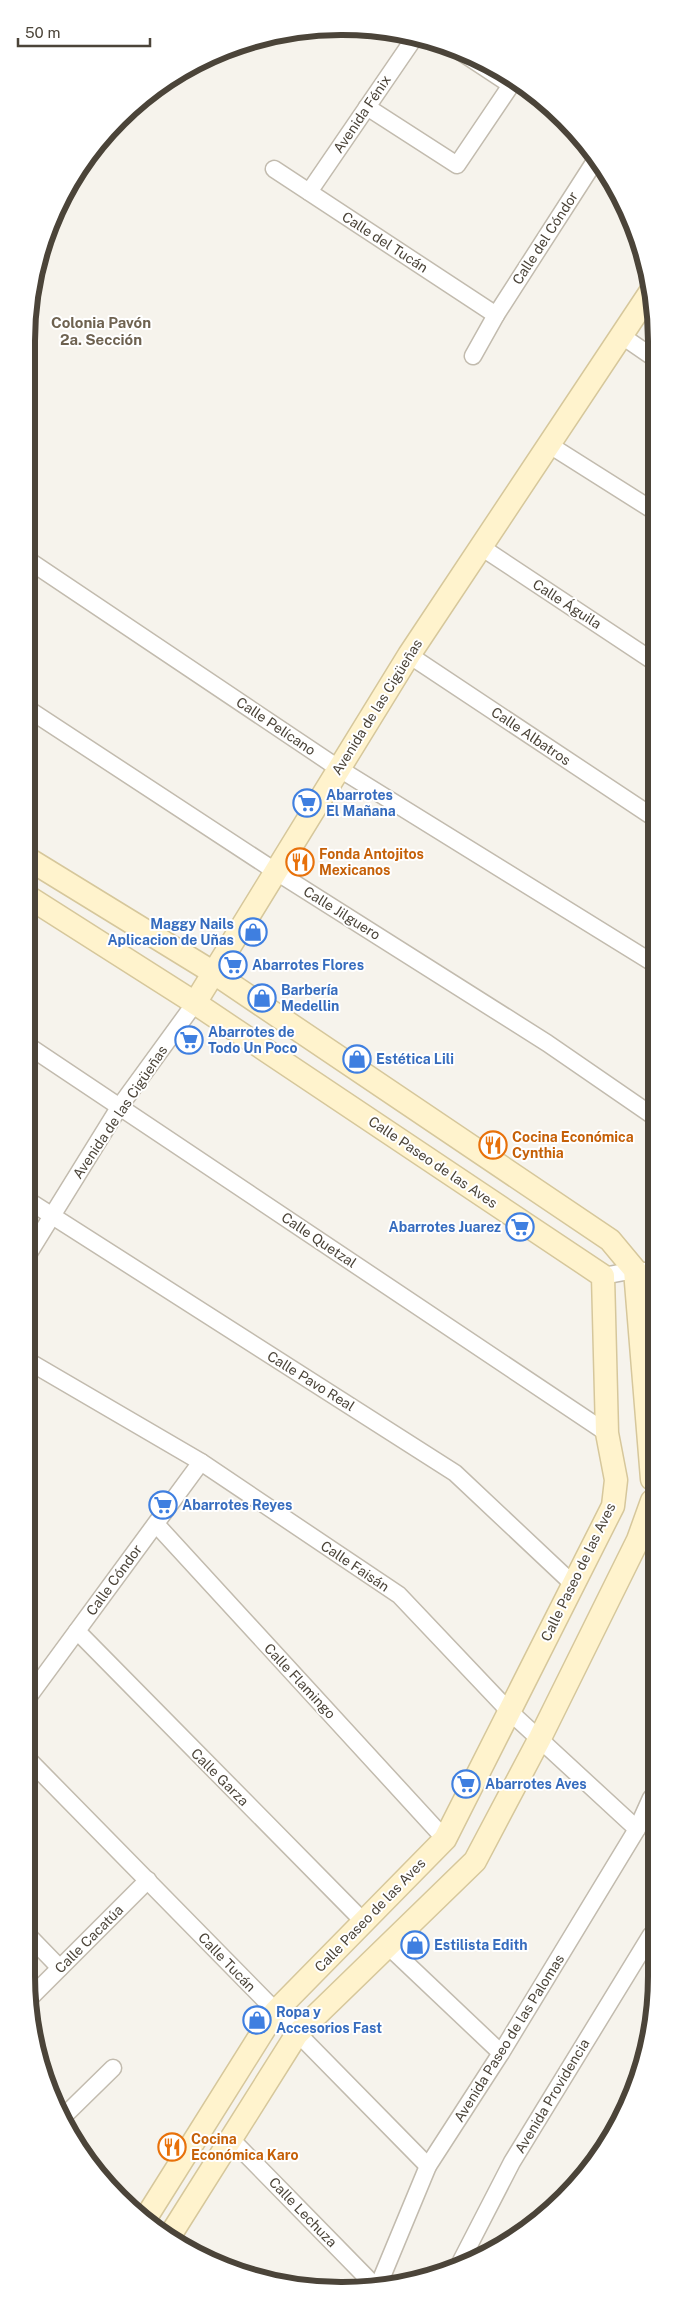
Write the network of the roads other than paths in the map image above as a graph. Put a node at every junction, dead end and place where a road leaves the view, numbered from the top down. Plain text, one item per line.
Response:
1 (410, 43) edge
2 (510, 86) edge
3 (368, 107) junction
4 (592, 165) edge
5 (274, 169) dead end
6 (309, 192) junction
7 (645, 300) edge
8 (496, 315) junction
9 (622, 336) junction
10 (648, 354) edge
11 (473, 356) dead end
12 (548, 444) junction
13 (648, 507) edge
14 (481, 547) junction
15 (35, 565) edge
16 (409, 655) junction
17 (648, 658) edge
18 (35, 714) edge
19 (338, 768) junction
20 (648, 814) edge
21 (35, 863) edge
22 (275, 871) junction
23 (35, 901) edge
24 (648, 960) edge
25 (214, 974) junction
26 (195, 1003) junction
27 (35, 1050) edge
28 (120, 1106) junction
29 (648, 1113) edge
30 (35, 1206) edge
31 (51, 1215) junction
32 (35, 1243) edge
33 (644, 1271) edge
34 (603, 1276) junction
35 (35, 1365) edge
36 (648, 1375) edge
37 (608, 1433) junction
38 (201, 1462) junction
39 (648, 1512) edge
40 (156, 1524) junction
41 (574, 1585) junction
42 (77, 1631) junction
43 (35, 1688) edge
44 (509, 1711) junction
45 (540, 1738) junction
46 (35, 1766) edge
47 (648, 1804) edge
48 (636, 1829) junction
49 (445, 1839) junction
50 (148, 1880) junction
51 (364, 1922) junction
52 (648, 1939) edge
53 (35, 1942) edge
54 (387, 1945) junction
55 (60, 1968) junction
56 (36, 1992) edge
57 (275, 2012) junction
58 (297, 2034) junction
59 (501, 2053) junction
60 (113, 2068) dead end
61 (68, 2112) edge
62 (232, 2140) junction
63 (428, 2166) junction
64 (148, 2214) edge
65 (173, 2231) edge
66 (464, 2257) edge
67 (382, 2279) edge
68 (369, 2280) edge

1 - 3 street, Avenida Fénix
2 - 3 street
3 - 6 street, Avenida Fénix
4 - 8 street, Calle del Cóndor
5 - 6 street, Calle del Tucán
6 - 8 street, Calle del Tucán
7 - 9 street, Avenida de las Cigüeñas
8 - 11 street, Calle del Cóndor
9 - 10 street
9 - 12 street, Avenida de las Cigüeñas
12 - 13 street
12 - 14 street, Avenida de las Cigüeñas
14 - 16 street, Avenida de las Cigüeñas
14 - 17 street, Calle Águila
15 - 19 street, Calle Pelícano
16 - 19 street, Avenida de las Cigüeñas
16 - 20 street, Calle Albatros
18 - 22 street, Calle Jilguero
19 - 22 street, Avenida de las Cigüeñas
19 - 24 street, Calle Pelícano
21 - 25 street
22 - 25 street, Avenida de las Cigüeñas
22 - 29 street, Calle Jilguero
23 - 26 street, Calle Paseo de las Aves
25 - 26 street, Avenida de las Cigüeñas
25 - 33 street
26 - 28 street, Avenida de las Cigüeñas
26 - 34 street, Calle Paseo de las Aves
27 - 28 street, Calle Quetzal
28 - 31 street, Avenida de las Cigüeñas
28 - 37 street, Calle Quetzal
30 - 31 street, Calle Pavo Real
31 - 32 street, Avenida de las Cigüeñas
31 - 41 street, Calle Pavo Real
33 - 34 street
33 - 36 street
34 - 37 street, Calle Paseo de las Aves
35 - 38 street, Calle Faisán
37 - 41 street, Calle Paseo de las Aves
38 - 40 street, Calle Cóndor
38 - 44 street, Calle Faisán
39 - 45 street
40 - 42 street, Calle Cóndor
40 - 49 street, Calle Flamingo
41 - 44 street, Calle Paseo de las Aves
42 - 43 street, Calle Cóndor
42 - 51 street, Calle Garza
44 - 45 street, Calle Faisán
44 - 49 street, Calle Paseo de las Aves
45 - 48 street, Calle Faisán
45 - 54 street
46 - 50 street, Calle Tucán
47 - 48 street, Avenida Paseo de las Palomas
48 - 59 street, Avenida Paseo de las Palomas
49 - 51 street, Calle Paseo de las Aves
50 - 55 street, Calle Cacatúa
50 - 57 street, Calle Tucán
51 - 57 street, Calle Paseo de las Aves
52 - 66 street, Avenida Providencia
53 - 55 street
54 - 58 street
54 - 59 street
55 - 56 street, Calle Cacatúa
57 - 58 street, Calle Tucán
57 - 64 street, Calle Paseo de las Aves
58 - 62 street
58 - 63 street, Calle Tucán
59 - 63 street, Avenida Paseo de las Palomas
60 - 61 street
62 - 65 street
62 - 68 street, Calle Lechuza
63 - 67 street, Avenida Paseo de las Palomas

